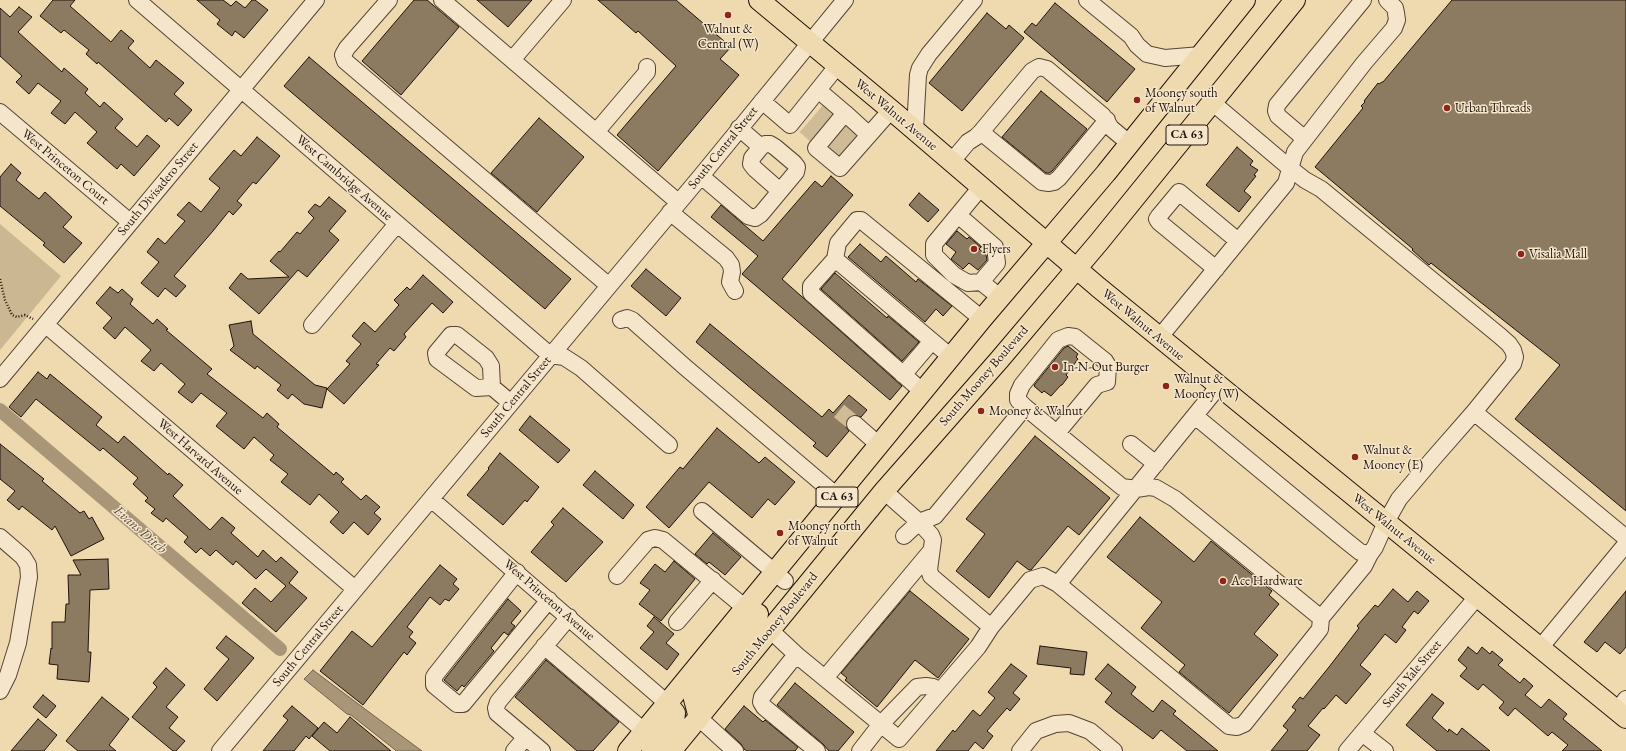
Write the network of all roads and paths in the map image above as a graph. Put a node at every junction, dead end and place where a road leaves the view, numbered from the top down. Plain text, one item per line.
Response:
1 (137, 0) edge
2 (316, 0) edge
3 (389, 0) edge
4 (442, 0) edge
5 (563, 0) edge
6 (759, 0) edge
7 (845, 0) edge
8 (974, 0) edge
9 (1295, 0) edge
10 (1363, 0) edge
11 (1387, 0) edge
12 (1243, 1) edge
13 (1098, 3) edge
14 (810, 42) junction
15 (1201, 55) junction
16 (512, 60) junction
17 (838, 65) junction
18 (647, 67) dead end
19 (241, 89) junction
20 (762, 101) junction
21 (1213, 103) junction
22 (891, 110) junction
23 (0, 112) edge
24 (1107, 120) junction
25 (820, 122) junction
26 (739, 128) junction
27 (915, 130) junction
28 (596, 132) junction
29 (981, 132) junction
30 (1305, 139) junction
31 (1130, 144) junction
32 (856, 146) junction
33 (762, 147) junction
34 (952, 161) junction
35 (1291, 169) junction
36 (701, 176) junction
37 (981, 187) junction
38 (780, 191) junction
39 (674, 207) junction
40 (958, 215) junction
41 (130, 222) junction
42 (397, 224) junction
43 (1238, 242) junction
44 (1047, 243) junction
45 (835, 259) junction
46 (1076, 268) junction
47 (1216, 269) junction
48 (0, 279) edge
49 (981, 282) junction
50 (0, 284) edge
51 (608, 286) junction
52 (735, 291) dead end
53 (1000, 298) junction
54 (982, 319) junction
55 (621, 320) dead end
56 (312, 325) dead end
57 (44, 326) junction
58 (1159, 338) junction
59 (932, 341) junction
60 (550, 355) junction
61 (951, 357) junction
62 (904, 375) junction
63 (0, 379) edge
64 (492, 386) dead end
65 (1218, 387) junction
66 (923, 392) junction
67 (1022, 400) junction
68 (511, 403) junction
69 (1474, 412) junction
70 (1196, 416) junction
71 (855, 424) tunnel mouth
72 (1057, 433) junction
73 (1131, 444) dead end
74 (669, 445) dead end
75 (879, 445) junction
76 (1156, 464) junction
77 (1136, 489) junction
78 (884, 491) junction
79 (837, 496) junction
80 (431, 499) junction
81 (702, 511) dead end
82 (919, 522) junction
83 (1386, 522) junction
84 (904, 536) dead end
85 (0, 537) edge
86 (1626, 538) edge
87 (1626, 544) edge
88 (931, 551) junction
89 (1370, 554) junction
90 (517, 572) junction
91 (617, 576) dead end
92 (780, 576) junction
93 (713, 580) junction
94 (1058, 584) junction
95 (355, 589) junction
96 (1477, 596) junction
97 (549, 600) junction
98 (750, 612) junction
99 (569, 617) junction
100 (1321, 618) junction
101 (677, 622) dead end
102 (991, 627) junction
103 (770, 630) junction
104 (544, 646) junction
105 (1540, 648) junction
106 (799, 657) junction
107 (824, 678) junction
108 (0, 691) edge
109 (939, 691) junction
110 (667, 703) junction
111 (1623, 709) edge
112 (699, 718) junction
113 (881, 724) junction
114 (644, 732) junction
115 (1362, 732) junction
116 (526, 737) junction
117 (898, 745) edge
118 (220, 751) edge
119 (514, 751) edge
120 (542, 751) edge
121 (628, 751) edge
122 (652, 751) edge
123 (672, 751) edge
124 (735, 751) edge
125 (817, 751) edge
126 (860, 751) edge
127 (1020, 751) edge
128 (1114, 751) edge
129 (1347, 751) edge
130 (1385, 751) edge

1 - 19 street, West Cambridge Avenue
2 - 19 street, South Divisadero Street
3 - 51 street
4 - 16 street
5 - 16 street
6 - 14 main road, West Walnut Avenue
7 - 14 street, South Central Street
8 - 27 street
9 - 21 main road, South Mooney Boulevard / CA 63
10 - 30 street
11 - 30 street
12 - 15 main road, CA 63
13 - 15 street
14 - 17 main road, West Walnut Avenue
14 - 20 street, South Central Street
15 - 31 main road, CA 63
16 - 28 street
17 - 22 main road, West Walnut Avenue
17 - 25 street
18 - 28 street
19 - 41 street, South Divisadero Street
19 - 42 street, West Cambridge Avenue
20 - 25 street
20 - 26 street, South Central Street
21 - 35 street
21 - 46 main road, South Mooney Boulevard / CA 63
22 - 27 main road, West Walnut Avenue
22 - 32 street
23 - 41 street, West Princeton Court
24 - 29 street
24 - 29 street
24 - 31 street
25 - 32 street
25 - 32 street
26 - 33 street
26 - 36 street, South Central Street
27 - 34 main road, West Walnut Avenue
28 - 39 street
29 - 34 street
30 - 35 street
31 - 44 main road, CA 63
33 - 38 street
33 - 38 street
34 - 37 main road, West Walnut Avenue
35 - 43 street
35 - 69 street
36 - 38 street
36 - 39 street, South Central Street
37 - 40 street
37 - 44 main road, West Walnut Avenue
39 - 51 street, South Central Street
39 - 52 street
40 - 49 street
40 - 49 street
41 - 57 street, South Divisadero Street
42 - 56 street
42 - 60 street, West Cambridge Avenue
43 - 47 street
43 - 47 street
44 - 46 main road, West Walnut Avenue
44 - 53 main road, CA 63
45 - 54 street
45 - 59 street
45 - 62 street
46 - 58 main road, West Walnut Avenue
46 - 78 main road, South Mooney Boulevard / CA 63
47 - 58 street
48 - 50 path
49 - 53 street
50 - 57 path
51 - 60 street, South Central Street
53 - 54 main road, CA 63
54 - 61 main road, CA 63
55 - 79 street
57 - 63 street, South Divisadero Street
57 - 95 street, West Harvard Avenue
58 - 65 main road, West Walnut Avenue
59 - 61 street
59 - 62 street
60 - 68 street, South Central Street
60 - 74 street
61 - 66 main road, CA 63
62 - 66 street
64 - 68 street
65 - 70 street
65 - 83 main road, West Walnut Avenue
66 - 75 main road, CA 63
67 - 72 street
67 - 72 street
67 - 82 street
68 - 80 street, South Central Street
69 - 83 street
69 - 86 street
70 - 76 street
70 - 89 street
71 - 75 street
72 - 77 street
73 - 76 street
75 - 79 main road, CA 63
76 - 77 street
77 - 94 street
77 - 100 street
78 - 82 street
78 - 103 main road, South Mooney Boulevard / CA 63
79 - 92 main road, CA 63
80 - 90 street, West Princeton Avenue
80 - 95 street, South Central Street
81 - 92 street
82 - 84 street
82 - 88 street
83 - 89 street
83 - 96 main road, West Walnut Avenue
85 - 108 street
87 - 105 street
88 - 102 street
88 - 107 street
89 - 100 street
90 - 97 street, West Princeton Avenue
90 - 97 street
91 - 93 street
92 - 98 main road
93 - 98 street
93 - 101 street
94 - 100 street
94 - 102 street
95 - 118 street, South Central Street
96 - 105 main road, West Walnut Avenue
96 - 115 street, South Yale Street
97 - 99 street, West Princeton Avenue
98 - 110 main road
98 - 112 main road
99 - 104 street
99 - 110 street, West Princeton Avenue
102 - 109 street
103 - 106 street
103 - 112 main road, South Mooney Boulevard / CA 63
104 - 114 street
104 - 116 street
105 - 111 main road, West Walnut Avenue
106 - 107 street
106 - 125 street
107 - 113 street
109 - 113 street
109 - 117 street
110 - 114 main road
110 - 122 main road
112 - 123 main road, South Mooney Boulevard / CA 63
112 - 124 street
113 - 117 street
113 - 126 street
114 - 121 main road
115 - 129 street, South Yale Street
115 - 130 street
116 - 119 street
116 - 120 street
127 - 128 street

